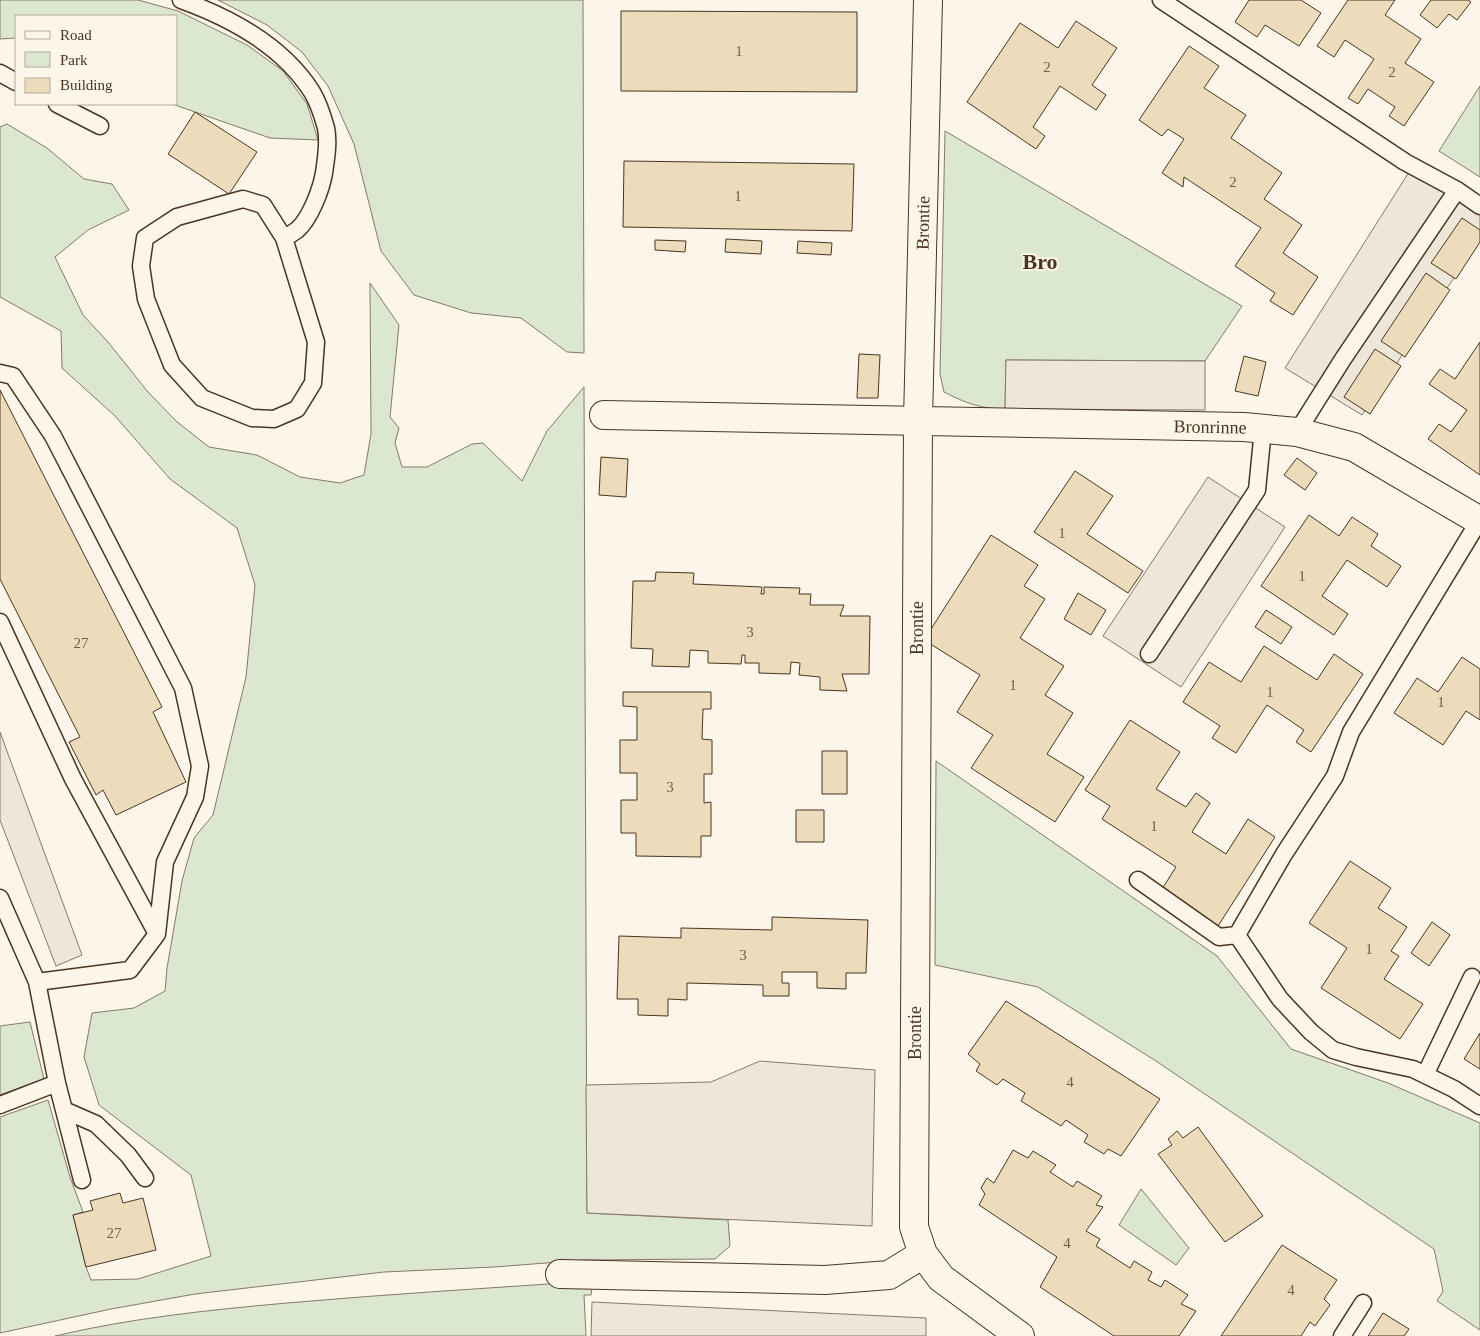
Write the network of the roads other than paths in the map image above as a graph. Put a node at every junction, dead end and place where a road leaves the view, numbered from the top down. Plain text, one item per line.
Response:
1 (181, 0) edge
2 (928, 0) edge
3 (1161, 0) edge
4 (0, 73) edge
5 (15, 81) edge
6 (60, 105) edge
7 (100, 126) dead end
8 (1457, 190) junction
9 (1480, 206) edge
10 (284, 238) junction
11 (0, 373) edge
12 (604, 415) dead end
13 (918, 421) junction
14 (1263, 429) junction
15 (1297, 432) junction
16 (1480, 521) edge
17 (0, 622) edge
18 (1149, 654) dead end
19 (1138, 880) dead end
20 (0, 898) edge
21 (157, 934) junction
22 (1237, 935) junction
23 (1472, 977) dead end
24 (36, 982) junction
25 (1425, 1075) junction
26 (57, 1082) junction
27 (0, 1105) edge
28 (1480, 1106) edge
29 (64, 1110) junction
30 (145, 1178) dead end
31 (82, 1180) dead end
32 (923, 1254) junction
33 (560, 1274) dead end
34 (1363, 1303) dead end
35 (1020, 1336) edge
36 (1342, 1336) edge

1 - 10 lane
2 - 13 street, Brontie
3 - 8 lane
4 - 5 lane
6 - 7 lane
8 - 9 lane
8 - 15 lane
10 - 10 lane
11 - 21 lane
12 - 13 street, Bronrinne
13 - 14 street, Bronrinne
13 - 32 street, Brontie
14 - 15 street, Bronrinne
14 - 18 lane
15 - 16 street, Bronrinne
16 - 22 lane
17 - 21 lane
19 - 22 lane
20 - 24 lane
21 - 24 lane
22 - 25 lane
23 - 25 lane
24 - 26 lane
25 - 28 lane
26 - 27 lane
26 - 29 lane
29 - 30 lane
29 - 31 lane
32 - 33 street
32 - 35 street, Brontie
34 - 36 lane

